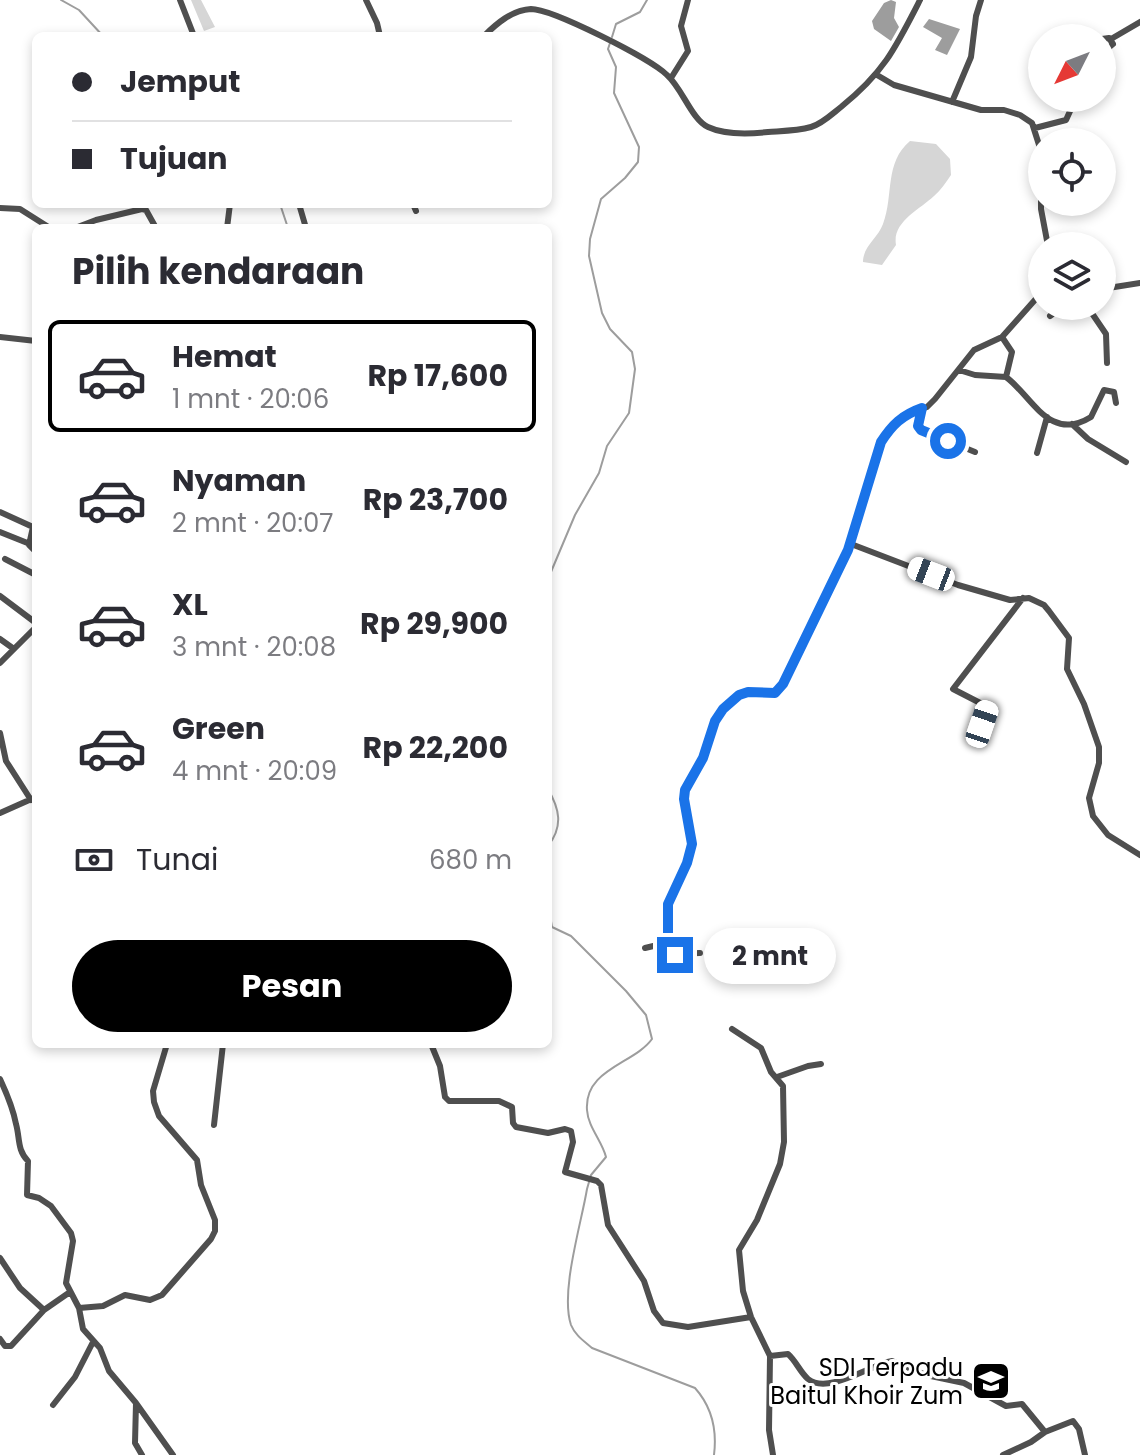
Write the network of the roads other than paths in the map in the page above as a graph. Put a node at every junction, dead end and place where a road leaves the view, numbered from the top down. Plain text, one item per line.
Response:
1 (180, 0) edge
2 (366, 0) edge
3 (530, 0) edge
4 (688, 0) edge
5 (920, 0) edge
6 (981, 0) edge
7 (532, 9) junction
8 (1140, 22) edge
9 (192, 32) edge
10 (379, 32) edge
11 (488, 32) edge
12 (1116, 36) edge
13 (877, 75) junction
14 (671, 78) junction
15 (952, 102) junction
16 (1070, 112) edge
17 (1035, 128) joint
18 (0, 208) edge
19 (144, 208) edge
20 (44, 224) edge
21 (86, 224) edge
22 (1140, 283) edge
23 (1116, 287) edge
24 (1028, 308) edge
25 (1097, 320) edge
26 (0, 337) edge
27 (1002, 337) junction
28 (32, 341) edge
29 (1107, 363) dead end
30 (959, 370) junction
31 (1006, 377) junction
32 (1116, 403) dead end
33 (922, 408) junction
34 (1047, 417) junction
35 (1072, 424) junction
36 (975, 452) dead end
37 (1037, 453) dead end
38 (1126, 462) dead end
39 (0, 512) edge
40 (32, 527) edge
41 (0, 532) edge
42 (32, 533) edge
43 (30, 544) junction
44 (851, 544) junction
45 (32, 549) edge
46 (5, 559) dead end
47 (32, 573) edge
48 (0, 596) edge
49 (1023, 598) junction
50 (32, 622) edge
51 (32, 629) edge
52 (0, 639) edge
53 (14, 649) junction
54 (0, 663) edge
55 (982, 724) dead end
56 (0, 733) edge
57 (32, 797) edge
58 (32, 798) edge
59 (0, 813) edge
60 (1140, 855) edge
61 (666, 943) junction
62 (645, 948) dead end
63 (700, 953) dead end
64 (732, 1029) dead end
65 (166, 1048) edge
66 (222, 1048) edge
67 (433, 1048) edge
68 (821, 1064) dead end
69 (777, 1077) junction
70 (0, 1079) edge
71 (214, 1125) dead end
72 (0, 1258) edge
73 (70, 1292) junction
74 (79, 1308) junction
75 (44, 1310) junction
76 (751, 1317) junction
77 (0, 1339) edge
78 (93, 1342) junction
79 (770, 1356) junction
80 (136, 1403) junction
81 (53, 1405) dead end
82 (1045, 1432) junction
83 (142, 1455) edge
84 (173, 1455) edge
85 (773, 1455) edge
86 (1003, 1455) edge
87 (1085, 1455) edge

1 - 9 street
2 - 10 street
3 - 7 street
4 - 14 street
5 - 13 street
6 - 15 street
7 - 11 street
7 - 14 street
8 - 12 street
13 - 14 street
13 - 15 street
15 - 17 street
16 - 17 street
18 - 20 street
19 - 21 street
22 - 23 street
24 - 27 street
25 - 29 street
26 - 28 street
27 - 30 street
27 - 31 street
30 - 31 street
30 - 33 street
31 - 34 street
32 - 35 street
33 - 36 street
33 - 44 street
34 - 35 street
34 - 37 street
35 - 38 street
39 - 40 street
41 - 43 street
42 - 43 street
43 - 45 street
44 - 49 street
44 - 61 street
46 - 47 street
48 - 50 street
49 - 55 street
49 - 60 street
51 - 53 street
52 - 53 street
53 - 54 street
56 - 57 street
58 - 59 street
61 - 62 street
61 - 63 street
64 - 69 street
65 - 74 street
66 - 71 street
67 - 76 street
68 - 69 street
69 - 76 street
70 - 73 street
72 - 75 street
73 - 74 street
73 - 75 street
74 - 78 street
75 - 77 street
76 - 79 street
78 - 80 street
78 - 81 street
79 - 82 street
79 - 85 street
80 - 83 street
80 - 84 street
82 - 86 street
82 - 87 street

